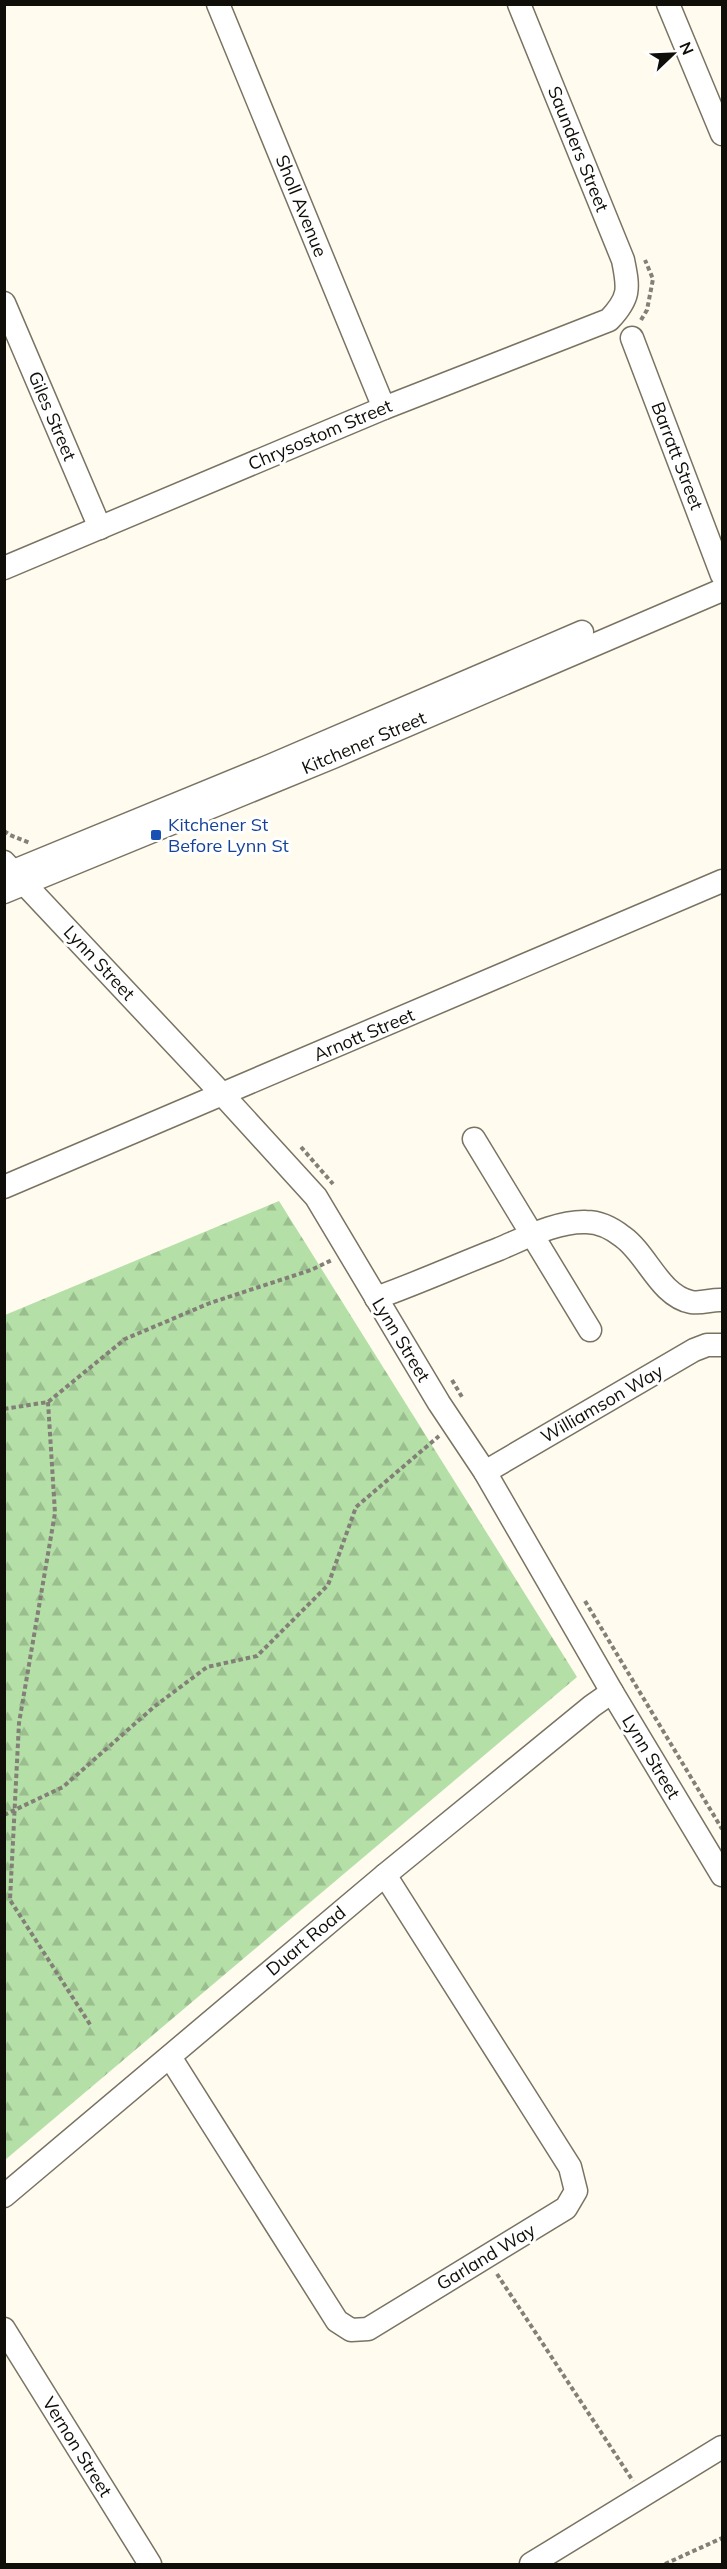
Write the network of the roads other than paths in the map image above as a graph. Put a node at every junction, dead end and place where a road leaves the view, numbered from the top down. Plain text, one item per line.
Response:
1 (218, 4) edge
2 (519, 4) edge
3 (668, 4) edge
4 (723, 134) edge
5 (627, 295) joint
6 (4, 303) edge
7 (632, 338) dead end
8 (384, 408) junction
9 (100, 528) junction
10 (4, 568) edge
11 (722, 574) edge
12 (723, 590) edge
13 (10, 877) edge
14 (723, 881) edge
15 (223, 1095) junction
16 (474, 1139) dead end
17 (4, 1187) edge
18 (533, 1235) junction
19 (376, 1298) junction
20 (723, 1300) edge
21 (590, 1330) dead end
22 (723, 1345) edge
23 (485, 1472) junction
24 (612, 1692) junction
25 (385, 1875) junction
26 (723, 1875) edge
27 (170, 2057) junction
28 (4, 2196) edge
29 (4, 2329) edge
30 (723, 2447) edge
31 (150, 2565) edge
32 (531, 2565) edge

1 - 8 street, Sholl Avenue
2 - 5 street, Saunders Street
3 - 4 street
5 - 8 street, Chrysostom Street
6 - 9 street, Giles Street
7 - 11 street, Barratt Street
8 - 9 street, Chrysostom Street
9 - 10 street, Chrysostom Street
11 - 13 street, Kitchener Street
12 - 13 street, Kitchener Street
13 - 15 street, Lynn Street
14 - 15 street, Arnott Street
15 - 17 street, Arnott Street
15 - 19 street, Lynn Street
16 - 18 street
18 - 19 street
18 - 20 street
18 - 21 street
19 - 23 street, Lynn Street
22 - 23 street, Williamson Way
23 - 24 street, Lynn Street
24 - 25 street, Duart Road
24 - 26 street, Lynn Street
25 - 27 street, Duart Road
25 - 27 street, Garland Way
27 - 28 street, Duart Road
29 - 31 street, Vernon Street
30 - 32 street

